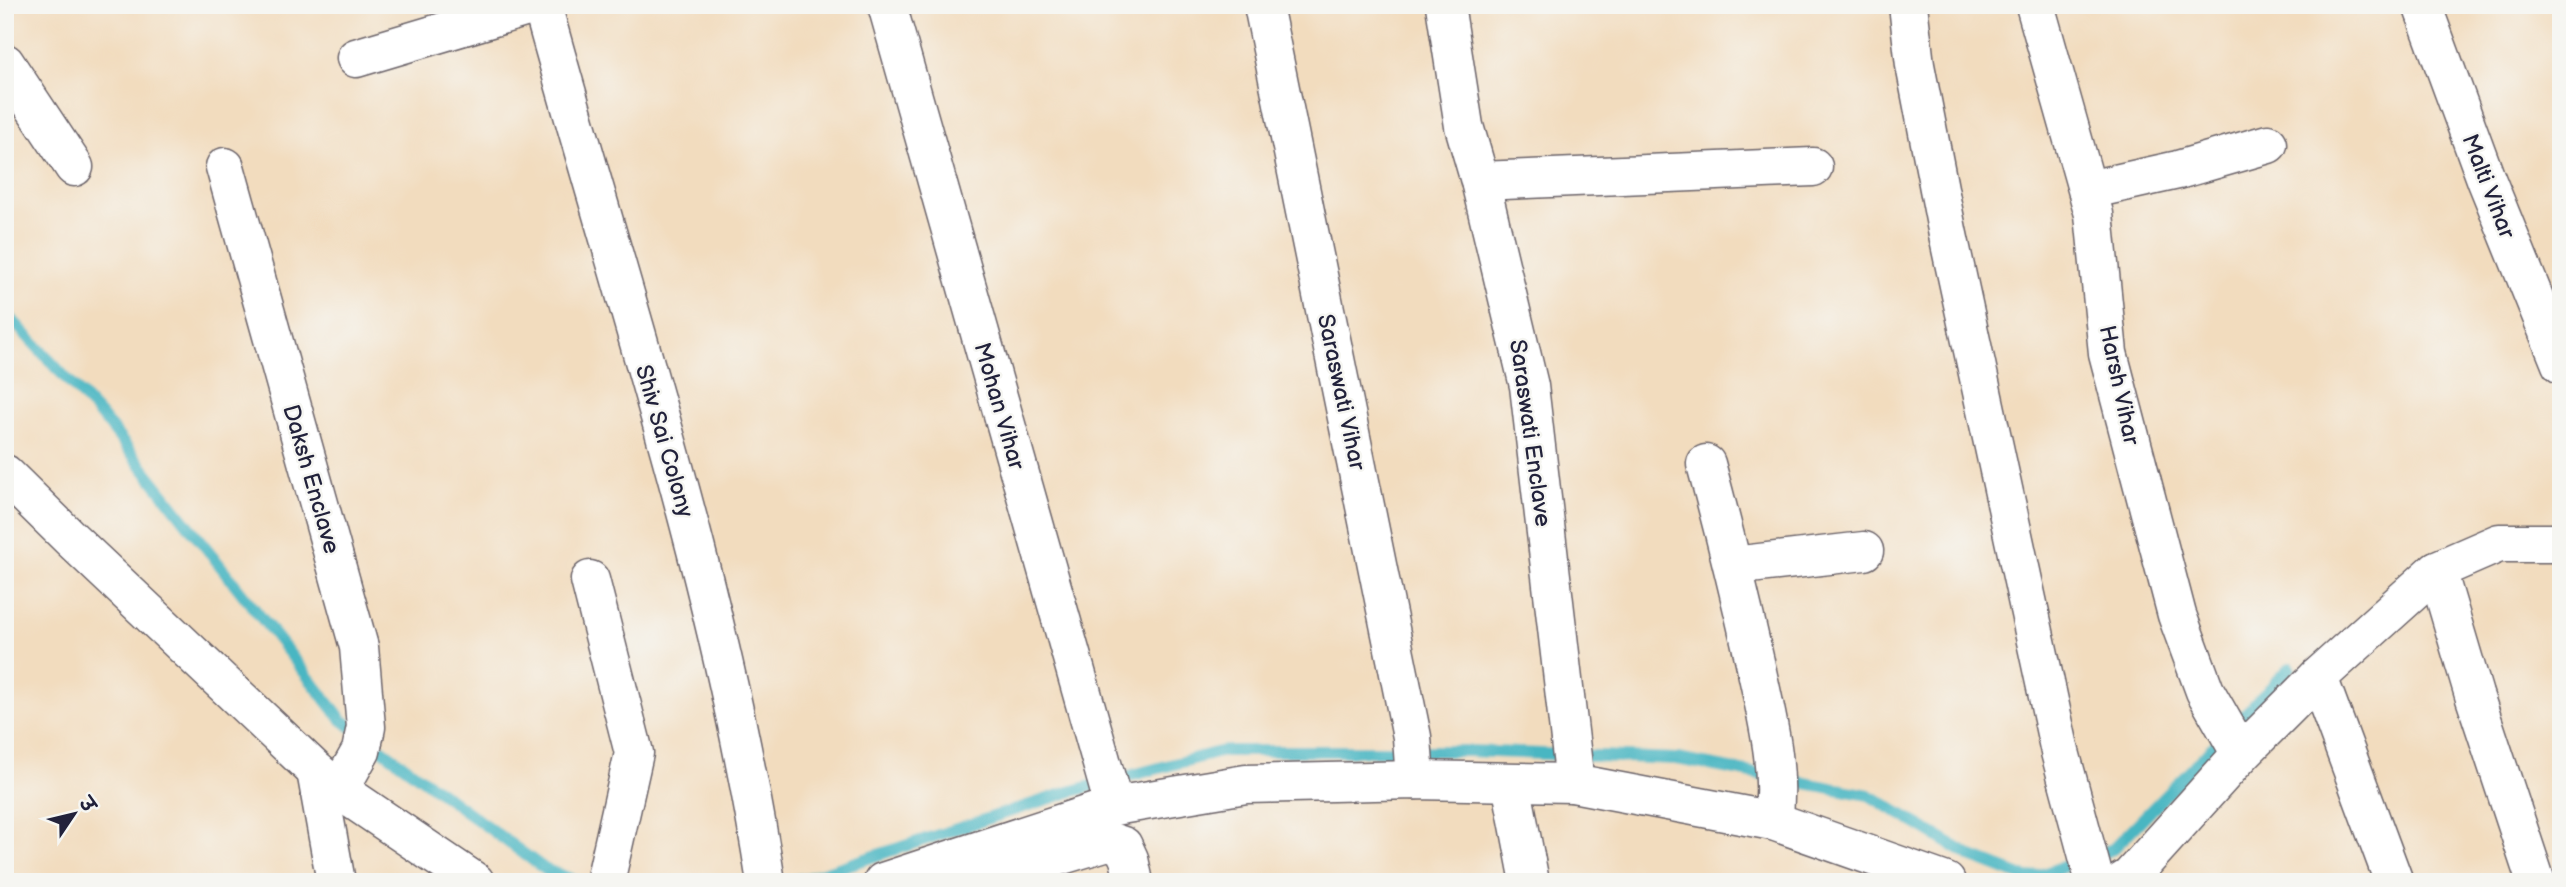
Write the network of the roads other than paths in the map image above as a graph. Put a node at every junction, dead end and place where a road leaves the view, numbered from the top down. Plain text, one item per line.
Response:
1 (534, 5) edge
2 (542, 5) edge
3 (887, 5) edge
4 (1263, 5) edge
5 (1445, 5) edge
6 (1908, 5) edge
7 (2035, 5) edge
8 (2422, 5) edge
9 (356, 58) dead end
10 (5, 63) edge
11 (2268, 144) dead end
12 (74, 167) dead end
13 (225, 167) dead end
14 (1813, 167) dead end
15 (1480, 181) junction
16 (2088, 190) junction
17 (2561, 364) edge
18 (1706, 464) dead end
19 (5, 474) edge
20 (2561, 543) edge
21 (1864, 551) dead end
22 (1733, 566) junction
23 (2437, 570) junction
24 (590, 580) dead end
25 (2318, 677) junction
26 (2237, 747) junction
27 (1414, 762) junction
28 (1572, 762) junction
29 (328, 780) junction
30 (1511, 783) junction
31 (1108, 800) junction
32 (1775, 808) junction
33 (2099, 870) edge
34 (766, 879) edge
35 (605, 881) edge
36 (336, 882) edge
37 (475, 882) edge
38 (883, 882) edge
39 (973, 882) edge
40 (1134, 882) edge
41 (1530, 882) edge
42 (1946, 882) edge
43 (2394, 882) edge
44 (2536, 882) edge

1 - 9 street
2 - 34 street, Shiv Sai Colony
3 - 31 street, Mohan Vihar
4 - 27 street, Saraswati Vihar
5 - 15 street, Saraswati Enclave
6 - 33 street
7 - 16 street, Harsh Vihar
8 - 17 street, Malti Vihar
10 - 12 street
11 - 16 street
13 - 29 street, Daksh Enclave
14 - 15 street
15 - 28 street, Saraswati Enclave
16 - 26 street, Harsh Vihar
18 - 22 street
19 - 29 street
20 - 23 street
21 - 22 street
22 - 32 street
23 - 25 street
23 - 44 street
24 - 35 street
25 - 26 street
25 - 43 street
26 - 33 street
27 - 30 street
27 - 31 street
28 - 30 street
28 - 32 street
29 - 36 street
29 - 37 street
30 - 41 street
31 - 38 street
31 - 39 street
31 - 40 street
32 - 42 street

